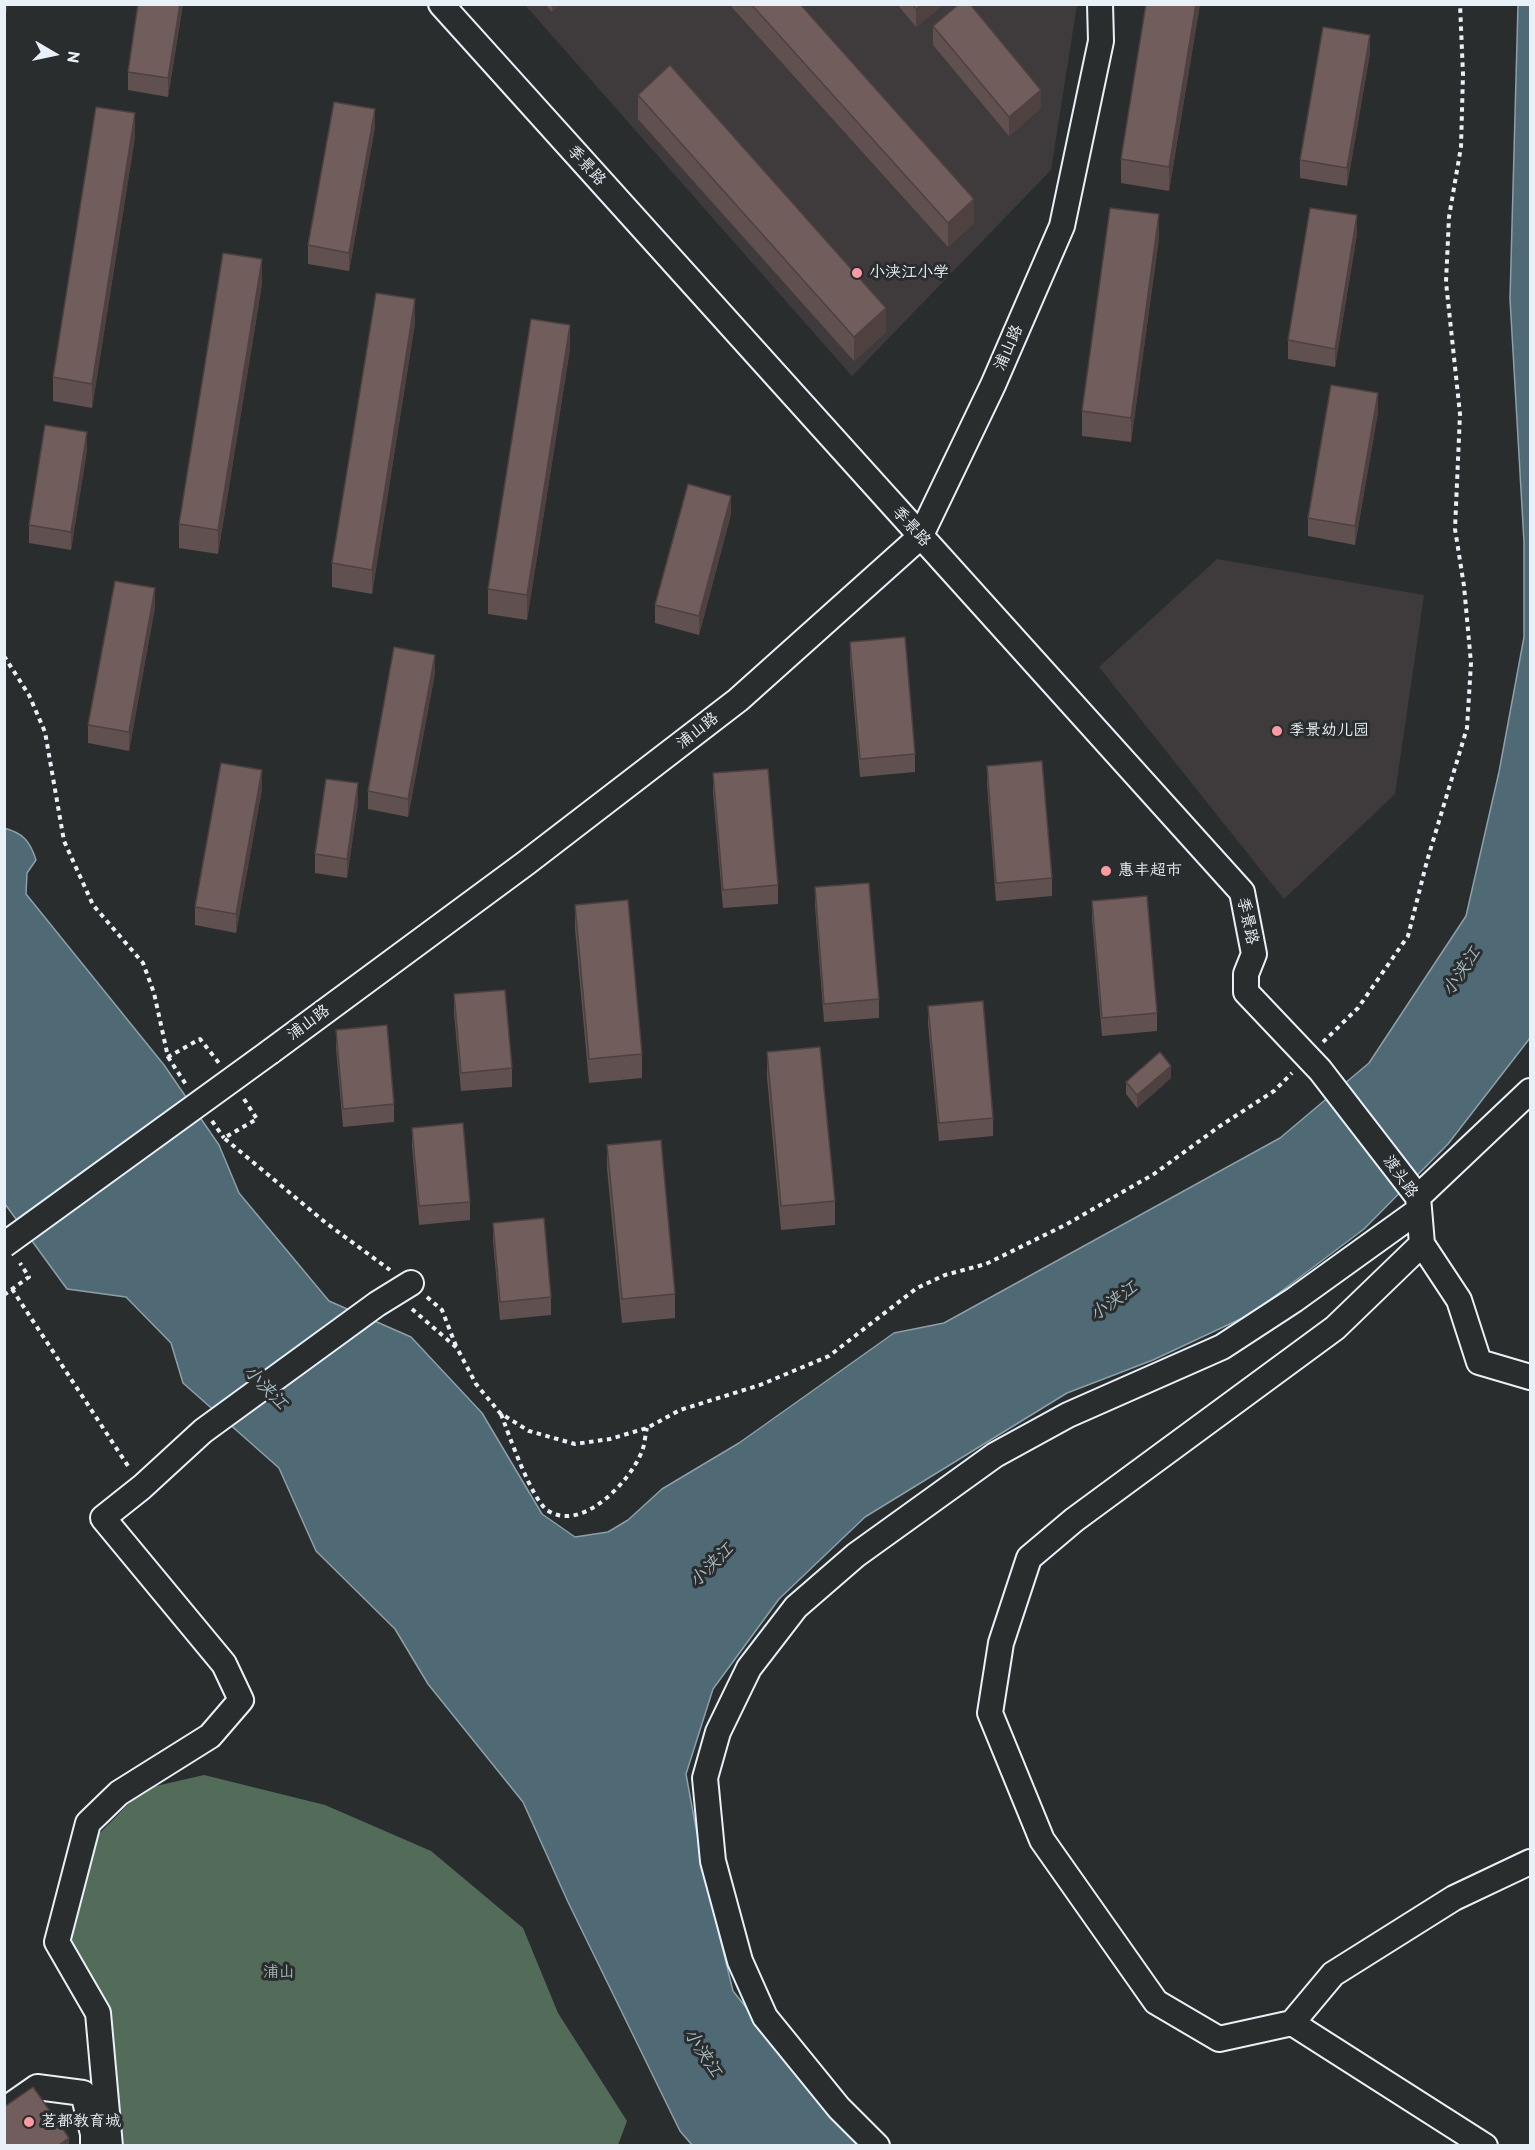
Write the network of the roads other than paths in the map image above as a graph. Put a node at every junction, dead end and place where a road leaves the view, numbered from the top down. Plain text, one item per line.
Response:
1 (441, 4) edge
2 (1100, 4) edge
3 (920, 537) junction
4 (1314, 1064) joint
5 (1530, 1091) edge
6 (1419, 1204) junction
7 (1422, 1244) junction
8 (4, 1245) edge
9 (394, 1293) road end
10 (1530, 1377) edge
11 (1530, 1862) edge
12 (1292, 2023) junction
13 (4, 2110) edge
14 (93, 2145) edge
15 (110, 2145) edge
16 (877, 2145) edge
17 (1485, 2145) edge

1 - 3 street, 季景路
2 - 3 street, 浦山路
3 - 4 street, 季景路
3 - 8 street, 浦山路, bridge
4 - 6 street, 渡头路
5 - 6 street
6 - 7 street, 渡头路
6 - 16 street
7 - 10 street, 渡头路
7 - 12 street
9 - 15 street
11 - 12 street
12 - 17 street
13 - 14 street

